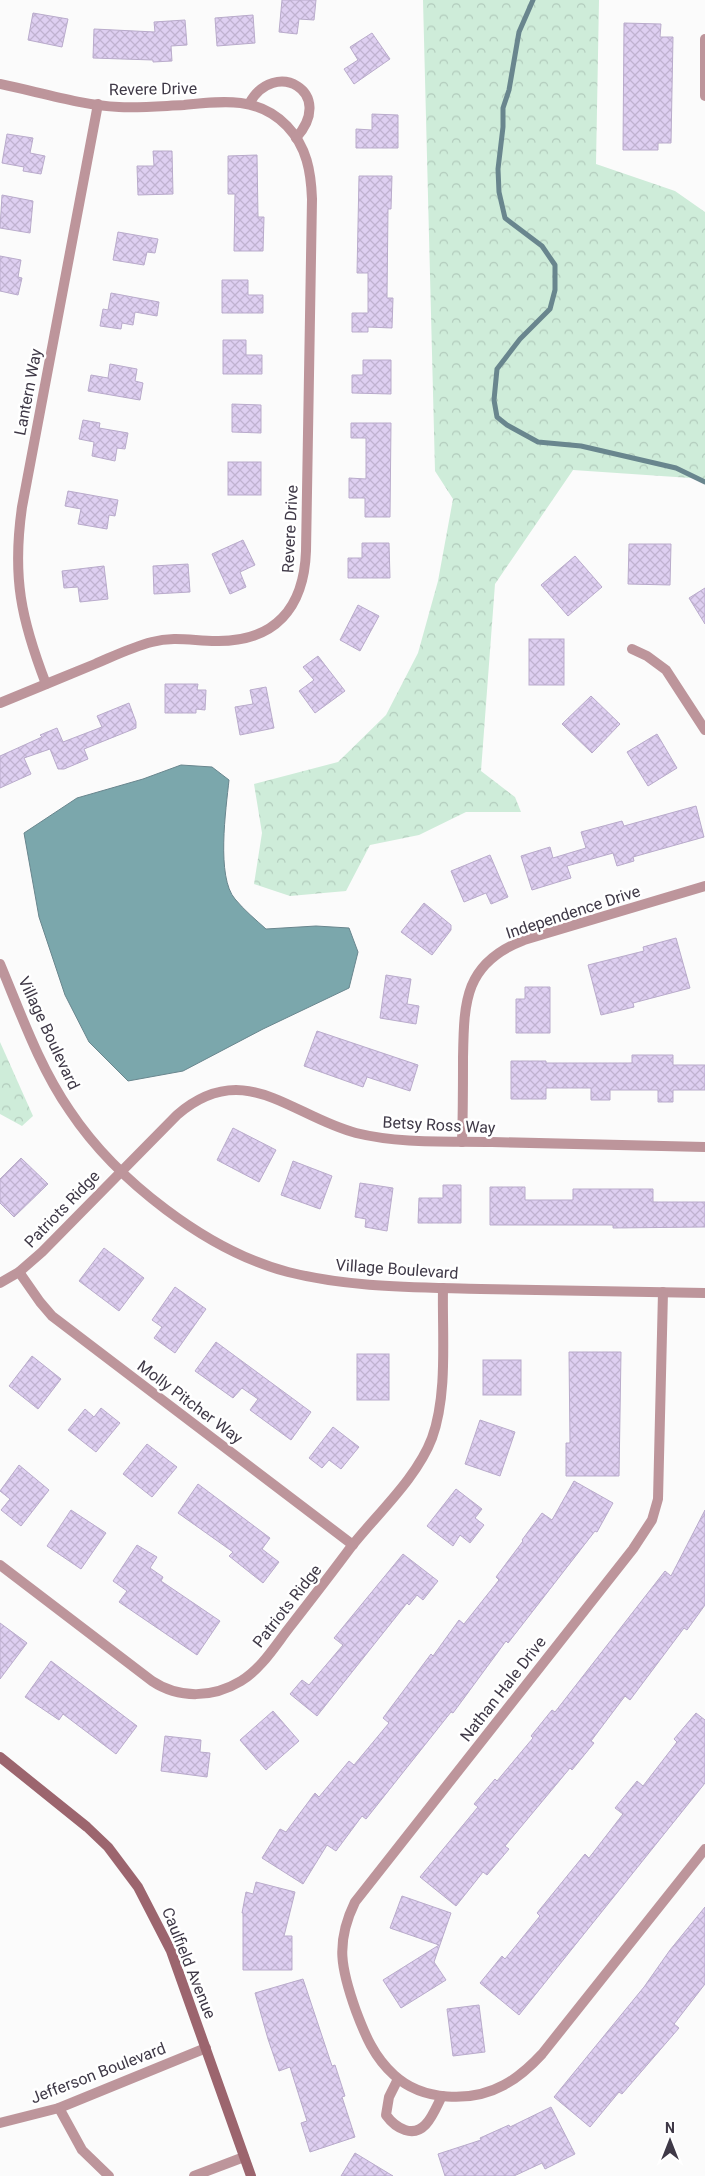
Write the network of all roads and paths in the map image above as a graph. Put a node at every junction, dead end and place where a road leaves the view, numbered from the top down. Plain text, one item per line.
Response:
1 (705, 39) edge
2 (0, 84) edge
3 (705, 96) edge
4 (98, 104) junction
5 (249, 104) junction
6 (296, 138) junction
7 (632, 649) dead end
8 (46, 684) junction
9 (0, 703) edge
10 (705, 730) edge
11 (705, 886) edge
12 (0, 964) edge
13 (462, 1142) junction
14 (705, 1148) edge
15 (120, 1171) junction
16 (19, 1272) junction
17 (0, 1282) edge
18 (442, 1288) junction
19 (663, 1292) junction
20 (705, 1293) edge
21 (353, 1546) junction
22 (0, 1565) edge
23 (0, 1758) edge
24 (705, 1849) edge
25 (206, 2048) junction
26 (398, 2079) junction
27 (442, 2096) junction
28 (59, 2108) junction
29 (0, 2123) edge
30 (244, 2156) junction
31 (109, 2176) edge
32 (194, 2176) edge
33 (251, 2176) edge

1 - 3 street
2 - 4 street, Revere Drive
4 - 5 street, Revere Drive
4 - 8 street, Lantern Way
5 - 6 street, Revere Drive
5 - 6 street
6 - 8 street, Revere Drive
7 - 10 street
8 - 9 street, Revere Drive
11 - 13 street, Independence Drive
12 - 15 street, Village Boulevard
13 - 14 street, Betsy Ross Way
13 - 15 street, Betsy Ross Way
15 - 16 street, Patriots Ridge
15 - 18 street, Village Boulevard
16 - 17 street, Patriots Ridge
16 - 21 street, Molly Pitcher Way
18 - 19 street, Village Boulevard
18 - 21 street, Patriots Ridge
19 - 20 street, Village Boulevard
19 - 26 street, Nathan Hale Drive
21 - 22 street, Patriots Ridge
23 - 25 street, Caulfield Avenue
24 - 27 street, Nathan Hale Drive
25 - 28 street, Jefferson Boulevard
25 - 30 street, Caulfield Avenue
26 - 27 street, Nathan Hale Drive
26 - 27 street
28 - 29 street, Jefferson Boulevard
28 - 31 street
30 - 32 street
30 - 33 street, Caulfield Avenue

